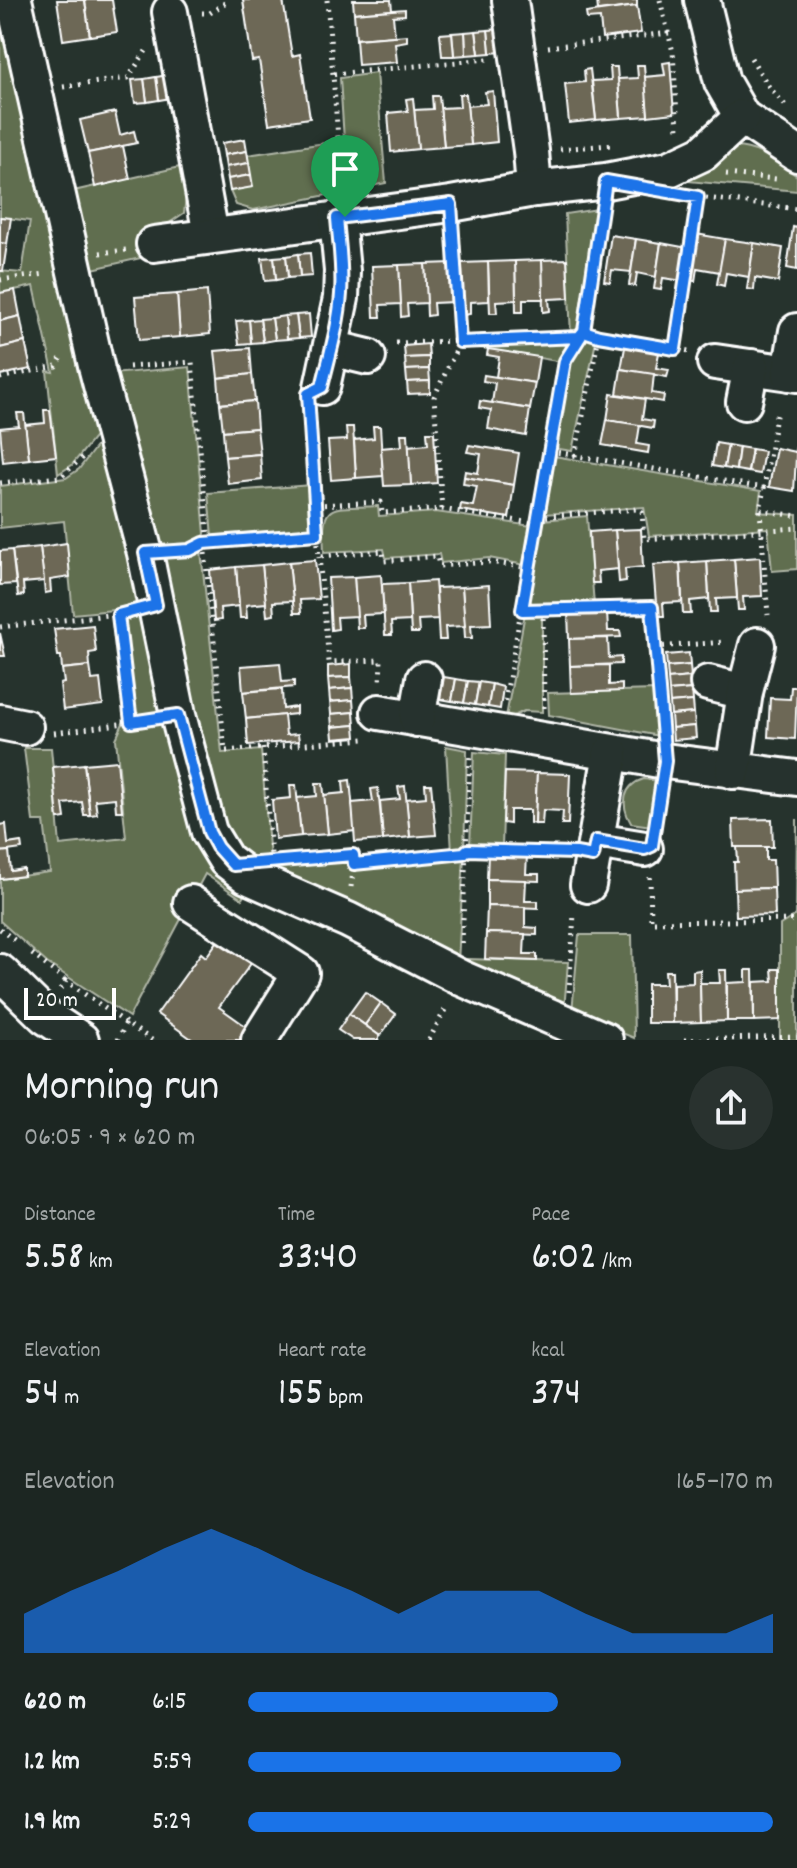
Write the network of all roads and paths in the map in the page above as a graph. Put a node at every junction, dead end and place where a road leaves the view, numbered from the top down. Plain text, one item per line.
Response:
1 (14, 0) edge
2 (327, 0) edge
3 (510, 0) edge
4 (660, 0) edge
5 (702, 0) edge
6 (170, 12) joint
7 (669, 33) junction
8 (516, 56) junction
9 (750, 56) dead end
10 (334, 74) junction
11 (35, 92) junction
12 (792, 113) dead end
13 (742, 117) junction
14 (620, 144) dead end
15 (531, 151) junction
16 (790, 167) edge
17 (677, 168) junction
18 (606, 181) junction
19 (534, 189) junction
20 (698, 197) junction
21 (451, 204) junction
22 (797, 209) edge
23 (341, 217) junction
24 (211, 235) junction
25 (154, 244) joint
26 (73, 263) junction
27 (0, 280) edge
28 (86, 321) junction
29 (584, 331) junction
30 (797, 331) edge
31 (599, 336) junction
32 (579, 337) junction
33 (460, 342) junction
34 (331, 348) junction
35 (675, 349) junction
36 (368, 357) joint
37 (715, 362) joint
38 (97, 370) junction
39 (780, 371) edge
40 (0, 378) edge
41 (322, 387) joint
42 (744, 402) dead end
43 (110, 423) junction
44 (550, 451) junction
45 (575, 456) junction
46 (0, 483) edge
47 (764, 488) junction
48 (316, 505) junction
49 (442, 509) junction
50 (760, 510) junction
51 (797, 516) edge
52 (538, 520) junction
53 (797, 528) edge
54 (762, 532) junction
55 (317, 534) junction
56 (204, 543) junction
57 (145, 553) junction
58 (319, 556) junction
59 (529, 568) junction
60 (156, 605) junction
61 (522, 610) junction
62 (543, 610) junction
63 (118, 615) junction
64 (0, 627) edge
65 (757, 645) junction
66 (655, 647) junction
67 (424, 679) dead end
68 (708, 683) dead end
69 (745, 692) junction
70 (379, 712) junction
71 (178, 715) junction
72 (417, 719) junction
73 (131, 722) junction
74 (13, 724) edge
75 (485, 731) junction
76 (545, 741) junction
77 (263, 748) junction
78 (611, 753) junction
79 (665, 761) junction
80 (733, 771) junction
81 (797, 778) edge
82 (645, 849) junction
83 (467, 850) junction
84 (285, 860) dead end
85 (592, 861) junction
86 (233, 865) junction
87 (191, 903) dead end
88 (797, 920) edge
89 (0, 972) edge
90 (461, 978) junction
91 (566, 1024) junction
92 (797, 1037) edge
93 (81, 1040) edge
94 (118, 1040) edge
95 (152, 1040) edge
96 (259, 1040) edge
97 (605, 1040) edge
98 (684, 1040) edge

1 - 11 street
2 - 10 path
3 - 8 street
4 - 7 path
5 - 13 street
6 - 11 path
6 - 24 street
7 - 8 path
7 - 17 path
8 - 10 path
8 - 15 street
9 - 12 path
10 - 23 path
11 - 26 street
13 - 16 street
13 - 17 street
14 - 15 path
15 - 19 street
16 - 17 path
17 - 18 street
17 - 20 path
18 - 19 street
18 - 29 path
19 - 21 street
20 - 22 path
20 - 35 path
21 - 23 street
21 - 33 path
23 - 24 street
23 - 34 street
24 - 25 street
25 - 26 path
26 - 27 path
26 - 28 street
28 - 38 street
28 - 40 path
29 - 31 path
29 - 32 path
30 - 39 street
31 - 35 path
31 - 45 path
32 - 33 path
32 - 44 path
33 - 36 path
33 - 49 path
34 - 36 street
34 - 41 street
35 - 37 path
37 - 39 street
38 - 43 street
38 - 56 path
39 - 42 street
39 - 47 path
41 - 48 path
43 - 46 path
43 - 57 street
44 - 45 path
44 - 52 path
45 - 47 path
47 - 50 path
48 - 49 path
48 - 55 path
49 - 52 path
50 - 51 path
50 - 54 path
52 - 54 path
52 - 59 path
53 - 54 path
54 - 65 path
55 - 56 path
55 - 58 path
56 - 57 path
56 - 77 path
57 - 60 street
58 - 59 path
58 - 70 path
59 - 61 path
60 - 63 path
60 - 71 street
61 - 62 path
61 - 75 path
62 - 66 path
62 - 76 path
63 - 64 path
63 - 73 path
65 - 66 path
65 - 69 street
66 - 79 path
67 - 72 street
68 - 69 street
69 - 80 street
70 - 72 street
70 - 77 path
71 - 73 path
71 - 86 street
72 - 75 street
73 - 74 path
75 - 76 street
75 - 83 path
76 - 78 street
77 - 86 path
78 - 79 street
78 - 85 street
79 - 80 street
79 - 82 path
80 - 81 street
82 - 85 street
82 - 88 path
83 - 84 path
83 - 85 path
83 - 90 path
85 - 91 path
86 - 90 street
87 - 96 street
89 - 93 street
90 - 91 street
91 - 97 street
92 - 98 path
94 - 95 path

